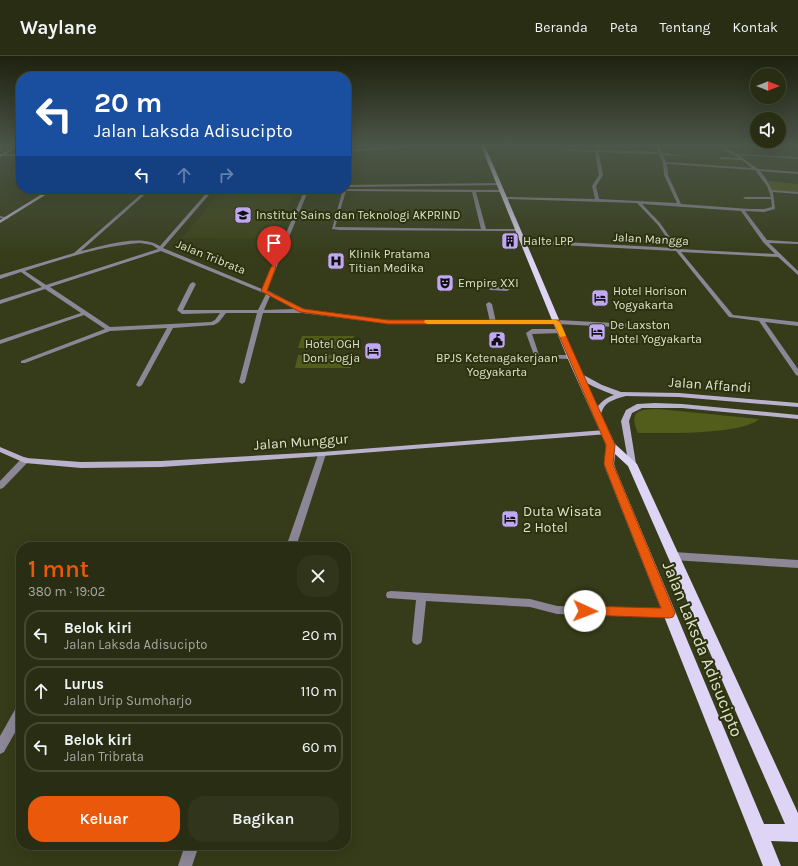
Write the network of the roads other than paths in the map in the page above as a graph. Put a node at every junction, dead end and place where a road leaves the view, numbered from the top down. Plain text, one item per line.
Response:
1 (500, 184) joint
2 (596, 184) edge
3 (670, 184) edge
4 (768, 184) edge
5 (351, 186) edge
6 (396, 188) junction
7 (417, 188) junction
8 (351, 190) edge
9 (474, 191) junction
10 (503, 191) junction
11 (771, 191) junction
12 (798, 193) edge
13 (45, 194) edge
14 (143, 194) edge
15 (208, 194) edge
16 (305, 194) edge
17 (343, 194) edge
18 (506, 198) junction
19 (745, 198) dead end
20 (772, 198) junction
21 (597, 199) junction
22 (638, 202) junction
23 (679, 204) junction
24 (742, 210) junction
25 (0, 217) edge
26 (6, 218) junction
27 (0, 222) edge
28 (484, 230) junction
29 (518, 230) junction
30 (765, 241) junction
31 (524, 242) junction
32 (798, 243) edge
33 (161, 249) junction
34 (677, 250) junction
35 (74, 255) junction
36 (778, 256) junction
37 (22, 271) junction
38 (798, 274) edge
39 (0, 277) edge
40 (193, 284) dead end
41 (46, 286) junction
42 (492, 289) dead end
43 (507, 289) dead end
44 (266, 292) junction
45 (0, 302) edge
46 (489, 304) dead end
47 (302, 311) junction
48 (260, 312) junction
49 (85, 313) junction
50 (223, 313) junction
51 (761, 320) junction
52 (493, 322) junction
53 (556, 322) junction
54 (798, 324) edge
55 (171, 326) junction
56 (634, 326) dead end
57 (109, 329) junction
58 (561, 331) junction
59 (0, 342) edge
60 (571, 357) junction
61 (23, 362) dead end
62 (578, 374) junction
63 (798, 374) edge
64 (242, 382) dead end
65 (139, 385) dead end
66 (621, 394) junction
67 (798, 405) edge
68 (682, 406) junction
69 (597, 415) junction
70 (798, 417) edge
71 (605, 432) junction
72 (611, 445) junction
73 (0, 449) edge
74 (322, 454) junction
75 (25, 460) junction
76 (632, 464) junction
77 (0, 486) edge
78 (293, 542) edge
79 (673, 556) junction
80 (798, 564) edge
81 (391, 595) dead end
82 (421, 597) junction
83 (669, 613) junction
84 (417, 640) dead end
85 (16, 719) edge
86 (0, 748) edge
87 (798, 832) edge
88 (758, 833) junction
89 (190, 850) edge
90 (185, 866) edge
91 (772, 866) edge

1 - 7 street
1 - 10 main road, Jalan Laksda Adisucipto
2 - 21 street
3 - 23 street
4 - 11 street
5 - 6 street
6 - 7 street
6 - 8 street
7 - 9 street
9 - 10 street
9 - 28 street
10 - 18 main road, Jalan Laksda Adisucipto
11 - 12 street
11 - 20 street
13 - 26 main road
14 - 35 street
15 - 33 street
16 - 44 street
17 - 28 street
18 - 21 street
18 - 29 main road, Jalan Laksda Adisucipto
19 - 20 street
20 - 24 street
21 - 22 street
22 - 23 street
22 - 34 street
23 - 24 street
24 - 30 street
25 - 26 street
26 - 27 main road
28 - 29 street
29 - 31 main road, Jalan Laksda Adisucipto
30 - 32 street
30 - 36 street
31 - 34 street, Jalan Mangga
31 - 53 main road, Jalan Laksda Adisucipto
33 - 35 street, Jalan Tribrata
33 - 41 street
33 - 44 street, Jalan Tribrata
34 - 36 street, Jalan Mangga
34 - 51 street
35 - 37 street, Jalan Tribrata
36 - 38 street
37 - 39 street, Jalan Tribrata
37 - 41 street
40 - 50 street
41 - 45 street
41 - 49 street
42 - 43 street
44 - 47 street, Jalan Tribrata
44 - 48 street
46 - 52 street
47 - 48 street
47 - 52 street, Jalan Tribrata
48 - 50 street
48 - 64 street
49 - 57 street
49 - 59 street
50 - 55 street
51 - 54 street
51 - 63 street
52 - 53 street, Jalan Tribrata
53 - 56 street, Jalan Tribrata
53 - 58 main road, Jalan Laksda Adisucipto
55 - 57 street
55 - 65 street
57 - 61 street
58 - 60 main road, Jalan Laksda Adisucipto
58 - 60 street
60 - 62 main road, Jalan Laksda Adisucipto
62 - 66 main road
62 - 69 main road, Jalan Laksda Adisucipto
66 - 67 main road, Jalan Affandi
66 - 68 main road
66 - 69 main road
68 - 70 main road, Jalan Affandi
68 - 76 main road
69 - 71 main road, Jalan Laksda Adisucipto
71 - 72 main road, Jalan Laksda Adisucipto
71 - 74 main road, Jalan Munggur
72 - 76 main road, Jalan Laksda Adisucipto
72 - 83 main road, Jalan Laksda Adisucipto
73 - 75 main road, Jalan Munggur
74 - 75 main road, Jalan Munggur
74 - 78 street
75 - 77 street
76 - 79 main road, Jalan Laksda Adisucipto
79 - 80 street
79 - 87 main road, Jalan Laksda Adisucipto
81 - 82 street
82 - 83 street
82 - 84 street
83 - 88 main road, Jalan Laksda Adisucipto
85 - 86 street
87 - 88 main road
88 - 91 main road, Jalan Laksda Adisucipto
89 - 90 street

